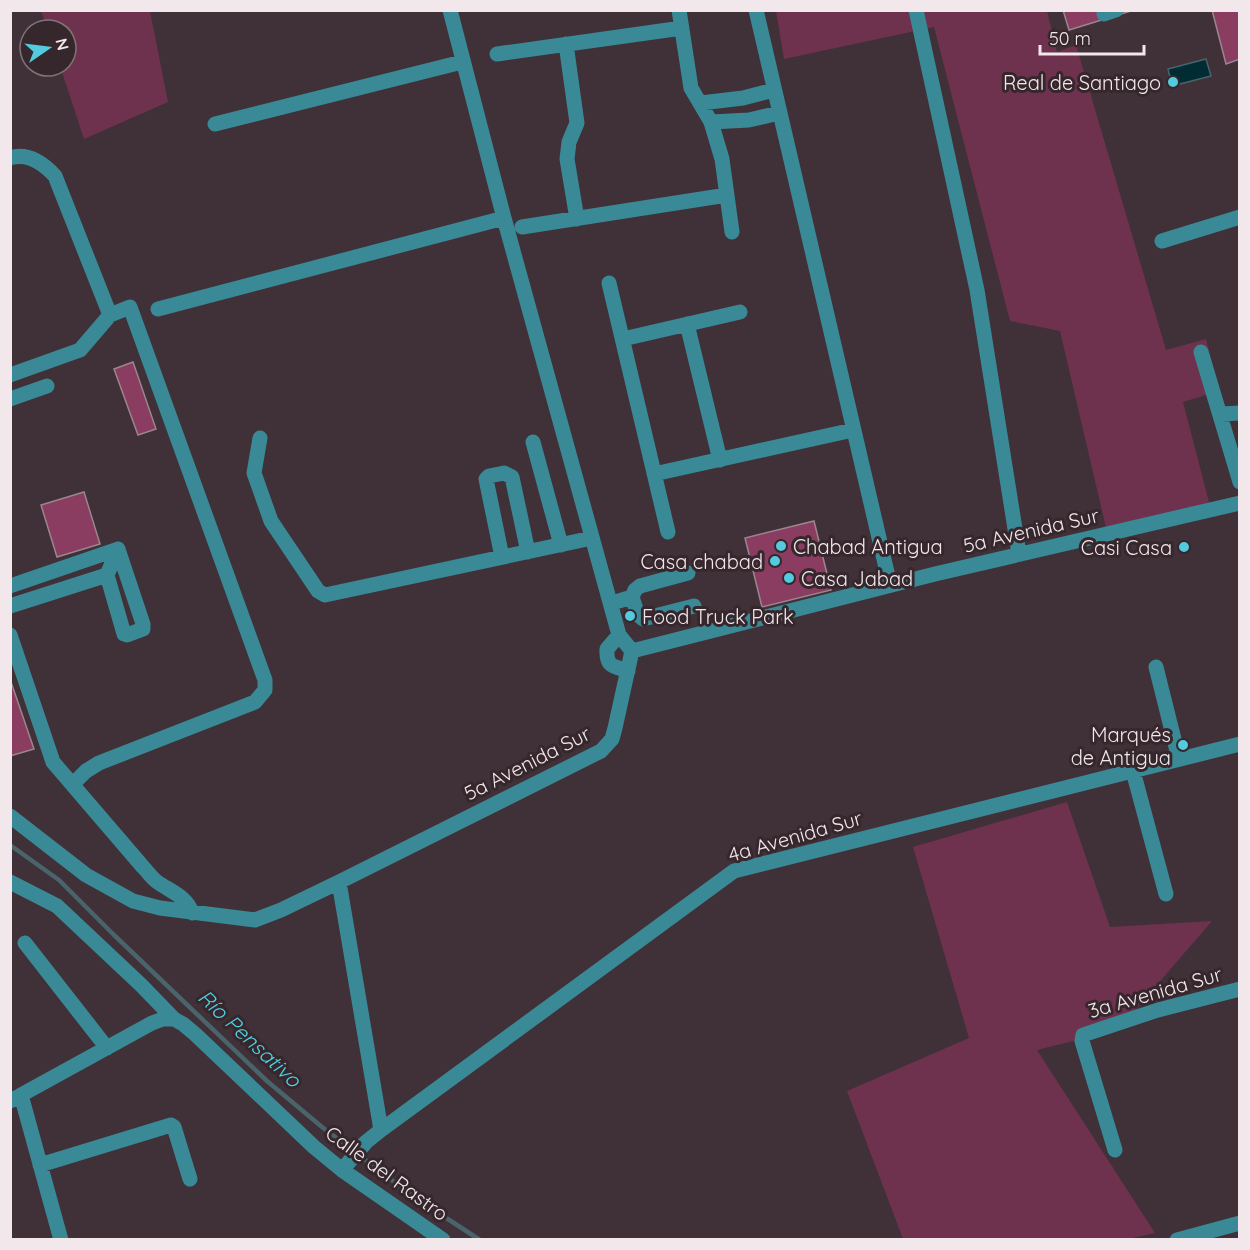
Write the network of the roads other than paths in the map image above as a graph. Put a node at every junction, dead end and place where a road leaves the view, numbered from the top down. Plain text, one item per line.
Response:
1 (450, 10) edge
2 (679, 10) edge
3 (756, 10) edge
4 (916, 10) edge
5 (682, 28) junction
6 (566, 44) junction
7 (497, 54) dead end
8 (462, 62) junction
9 (774, 90) junction
10 (701, 104) junction
11 (778, 112) junction
12 (711, 122) junction
13 (215, 124) dead end
14 (10, 158) edge
15 (727, 195) junction
16 (1239, 217) edge
17 (504, 218) junction
18 (577, 219) junction
19 (522, 227) dead end
20 (732, 232) dead end
21 (1162, 241) dead end
22 (609, 283) dead end
23 (158, 309) dead end
24 (740, 312) dead end
25 (110, 315) junction
26 (687, 324) junction
27 (622, 339) junction
28 (1201, 352) dead end
29 (10, 375) edge
30 (47, 386) dead end
31 (10, 399) edge
32 (1239, 413) edge
33 (1221, 414) junction
34 (853, 430) junction
35 (260, 438) dead end
36 (533, 442) dead end
37 (720, 460) junction
38 (654, 474) junction
39 (1239, 482) edge
40 (1239, 503) edge
41 (668, 532) dead end
42 (592, 538) junction
43 (561, 545) junction
44 (118, 549) junction
45 (528, 552) junction
46 (1019, 554) junction
47 (502, 557) junction
48 (688, 573) dead end
49 (107, 575) junction
50 (890, 585) junction
51 (10, 586) edge
52 (633, 597) junction
53 (612, 603) junction
54 (10, 606) edge
55 (694, 606) dead end
56 (10, 634) edge
57 (619, 635) junction
58 (632, 651) junction
59 (1156, 667) dead end
60 (628, 671) junction
61 (1238, 750) edge
62 (1179, 759) junction
63 (1133, 771) junction
64 (73, 784) junction
65 (10, 816) edge
66 (10, 882) edge
67 (339, 882) junction
68 (1166, 894) dead end
69 (192, 913) junction
70 (25, 943) dead end
71 (1239, 989) edge
72 (174, 1019) junction
73 (107, 1048) junction
74 (16, 1098) edge
75 (385, 1126) junction
76 (1115, 1150) dead end
77 (40, 1164) junction
78 (345, 1166) junction
79 (190, 1179) dead end
80 (1239, 1223) edge
81 (61, 1239) edge
82 (443, 1239) edge
83 (1177, 1239) edge

1 - 8 street
2 - 5 street
3 - 9 street
4 - 46 street
5 - 6 street
5 - 10 street
6 - 7 street
6 - 18 street
8 - 13 street
8 - 17 street
9 - 10 street
9 - 11 street
10 - 12 street
11 - 12 street
11 - 34 street
12 - 15 street
14 - 25 street
15 - 18 street
15 - 20 street
16 - 21 street
17 - 23 street
17 - 42 street
18 - 19 street
22 - 27 street
24 - 26 street
25 - 29 street
25 - 64 street
26 - 27 street
26 - 37 street
27 - 38 street
28 - 33 street
30 - 31 street
32 - 33 street
33 - 39 street
34 - 37 street
34 - 50 street
35 - 47 street
36 - 43 street
37 - 38 street
38 - 41 street
40 - 46 street, 5a Avenida Sur
42 - 43 street
42 - 53 street
43 - 45 street
44 - 49 street
44 - 49 street
44 - 51 street
45 - 47 street
45 - 47 street
46 - 50 street, 5a Avenida Sur
48 - 52 street
49 - 54 street
50 - 58 street, 5a Avenida Sur
52 - 53 street
52 - 55 street
53 - 57 street
56 - 64 street
57 - 58 street
57 - 60 street
58 - 60 street, 5a Avenida Sur
59 - 62 street
60 - 67 street, 5a Avenida Sur
61 - 62 street, 4a Avenida Sur
62 - 63 street, 4a Avenida Sur
63 - 68 street
63 - 75 street, 4a Avenida Sur
64 - 69 street
65 - 69 street, 5a Avenida Sur
66 - 72 street, Calle del Rastro
67 - 69 street, 5a Avenida Sur
67 - 75 street
70 - 73 street
71 - 76 street, 3a Avenida Sur
72 - 73 street
72 - 78 street, Calle del Rastro
73 - 74 street
74 - 77 street
75 - 78 street, 4a Avenida Sur
77 - 79 street
77 - 81 street
78 - 82 street, Calle del Rastro
80 - 83 street

